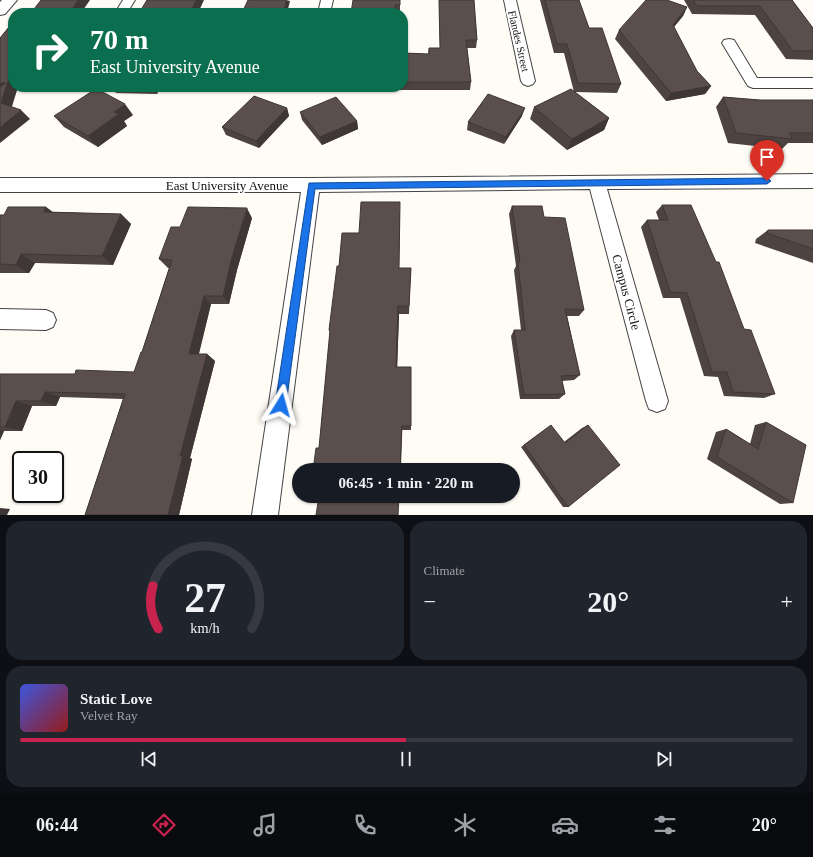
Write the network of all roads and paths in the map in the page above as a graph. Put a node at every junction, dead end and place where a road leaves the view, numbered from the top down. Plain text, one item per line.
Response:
1 (10, 0) edge
2 (510, 0) edge
3 (0, 12) edge
4 (729, 43) dead end
5 (528, 81) dead end
6 (813, 83) edge
7 (813, 181) edge
8 (597, 183) junction
9 (0, 185) edge
10 (311, 185) junction
11 (0, 319) edge
12 (46, 320) dead end
13 (657, 401) dead end
14 (265, 515) edge

1 - 3 street
2 - 5 street, Flandes Street
4 - 6 street
7 - 8 street, East University Avenue
8 - 10 street, East University Avenue
8 - 13 street, Campus Circle
9 - 10 street, East University Avenue
10 - 14 street
11 - 12 street

